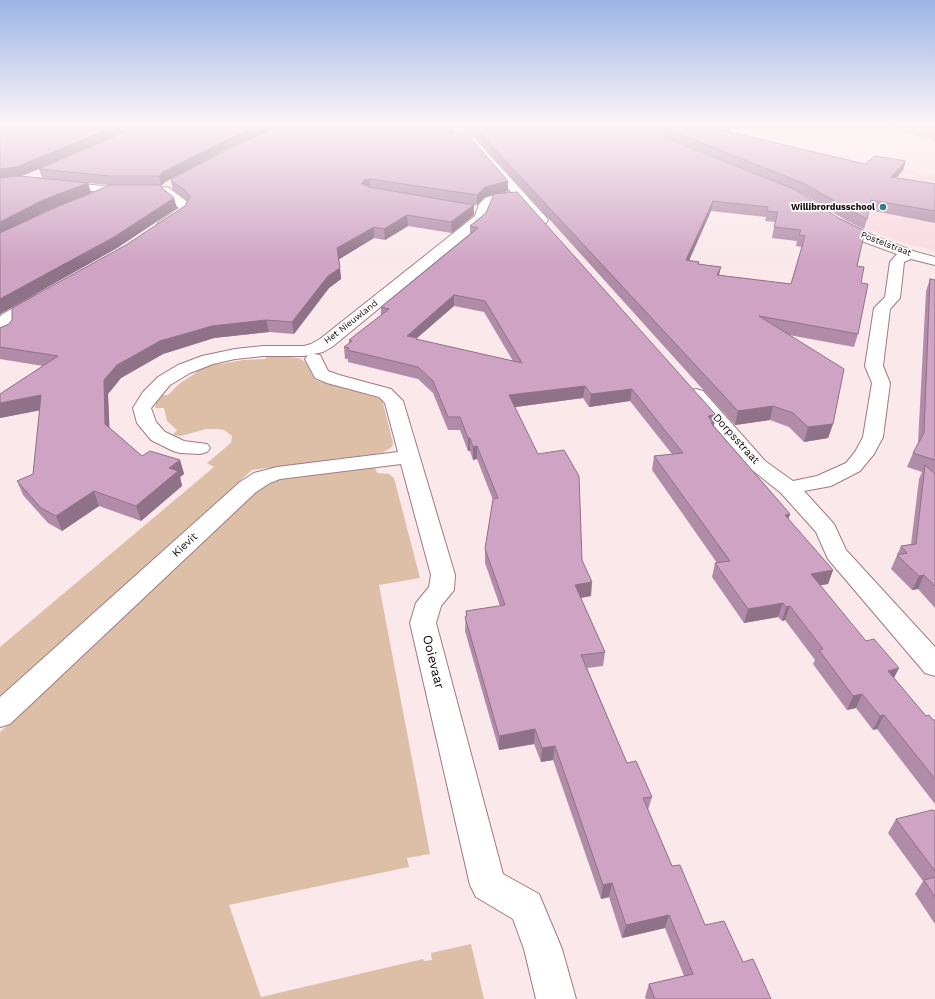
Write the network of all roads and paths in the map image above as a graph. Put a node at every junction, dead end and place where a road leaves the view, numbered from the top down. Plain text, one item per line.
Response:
1 (498, 171) edge
2 (44, 172) edge
3 (23, 181) junction
4 (0, 184) edge
5 (112, 190) junction
6 (520, 195) junction
7 (91, 199) edge
8 (826, 215) edge
9 (153, 231) edge
10 (555, 235) edge
11 (911, 255) junction
12 (935, 260) edge
13 (47, 295) edge
14 (3, 318) edge
15 (0, 337) edge
16 (314, 359) dead end
17 (685, 383) edge
18 (200, 448) dead end
19 (410, 457) junction
20 (789, 488) junction
21 (935, 665) edge
22 (0, 715) edge
23 (556, 999) edge

1 - 6 street
2 - 3 street
3 - 4 street
3 - 5 street
5 - 7 street
5 - 9 street
6 - 10 street
6 - 18 street, Het Nieuwland
8 - 11 street, Postelstraat
11 - 12 street, Postelstraat
11 - 20 street
13 - 14 street
14 - 15 street
16 - 19 street, Ooievaar
17 - 20 street, Dorpsstraat
19 - 22 street, Kievit
19 - 23 street, Ooievaar
20 - 21 street, Dorpsstraat

